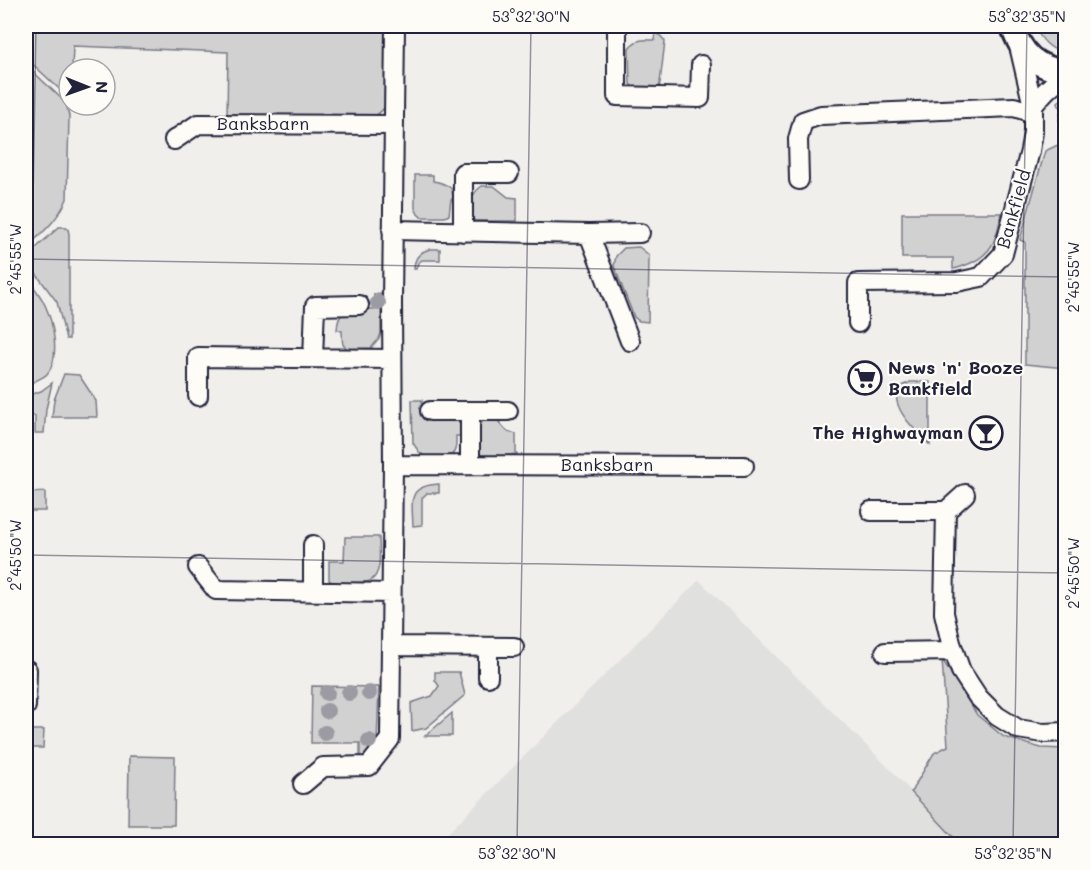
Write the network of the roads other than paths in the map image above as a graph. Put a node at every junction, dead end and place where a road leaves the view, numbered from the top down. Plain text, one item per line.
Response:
1 (395, 26) edge
2 (617, 26) edge
3 (1013, 34) edge
4 (701, 65) dead end
5 (1065, 74) edge
6 (1033, 110) junction
7 (393, 125) junction
8 (174, 140) dead end
9 (509, 173) dead end
10 (800, 180) dead end
11 (392, 230) junction
12 (463, 232) junction
13 (640, 233) dead end
14 (589, 234) junction
15 (359, 305) dead end
16 (858, 324) dead end
17 (630, 341) dead end
18 (313, 358) junction
19 (391, 359) junction
20 (198, 396) dead end
21 (430, 411) dead end
22 (470, 411) junction
23 (508, 411) dead end
24 (470, 464) junction
25 (393, 465) junction
26 (744, 466) dead end
27 (964, 494) dead end
28 (872, 511) dead end
29 (946, 511) junction
30 (313, 545) dead end
31 (198, 567) dead end
32 (313, 591) junction
33 (392, 593) junction
34 (392, 646) junction
35 (488, 647) junction
36 (514, 647) dead end
37 (954, 651) junction
38 (885, 652) dead end
39 (26, 670) edge
40 (488, 677) dead end
41 (26, 706) edge
42 (1065, 732) edge
43 (303, 784) dead end

1 - 7 street
2 - 4 street
3 - 5 street
3 - 6 street, Bankfield
5 - 6 street
6 - 10 street
6 - 16 street, Bankfield
7 - 8 street, Banksbarn
7 - 11 street
9 - 12 street
11 - 12 street
11 - 19 street
12 - 14 street
13 - 14 street
14 - 17 street
15 - 18 street
18 - 19 street
18 - 20 street
19 - 25 street
21 - 22 street
22 - 23 street
22 - 24 street
24 - 25 street, Banksbarn
24 - 26 street, Banksbarn
25 - 33 street
27 - 29 street
28 - 29 street
29 - 37 street
30 - 32 street
31 - 32 street
32 - 33 street
33 - 34 street
34 - 35 street
34 - 43 street
35 - 36 street
35 - 40 street
37 - 38 street
37 - 42 street
39 - 41 street

